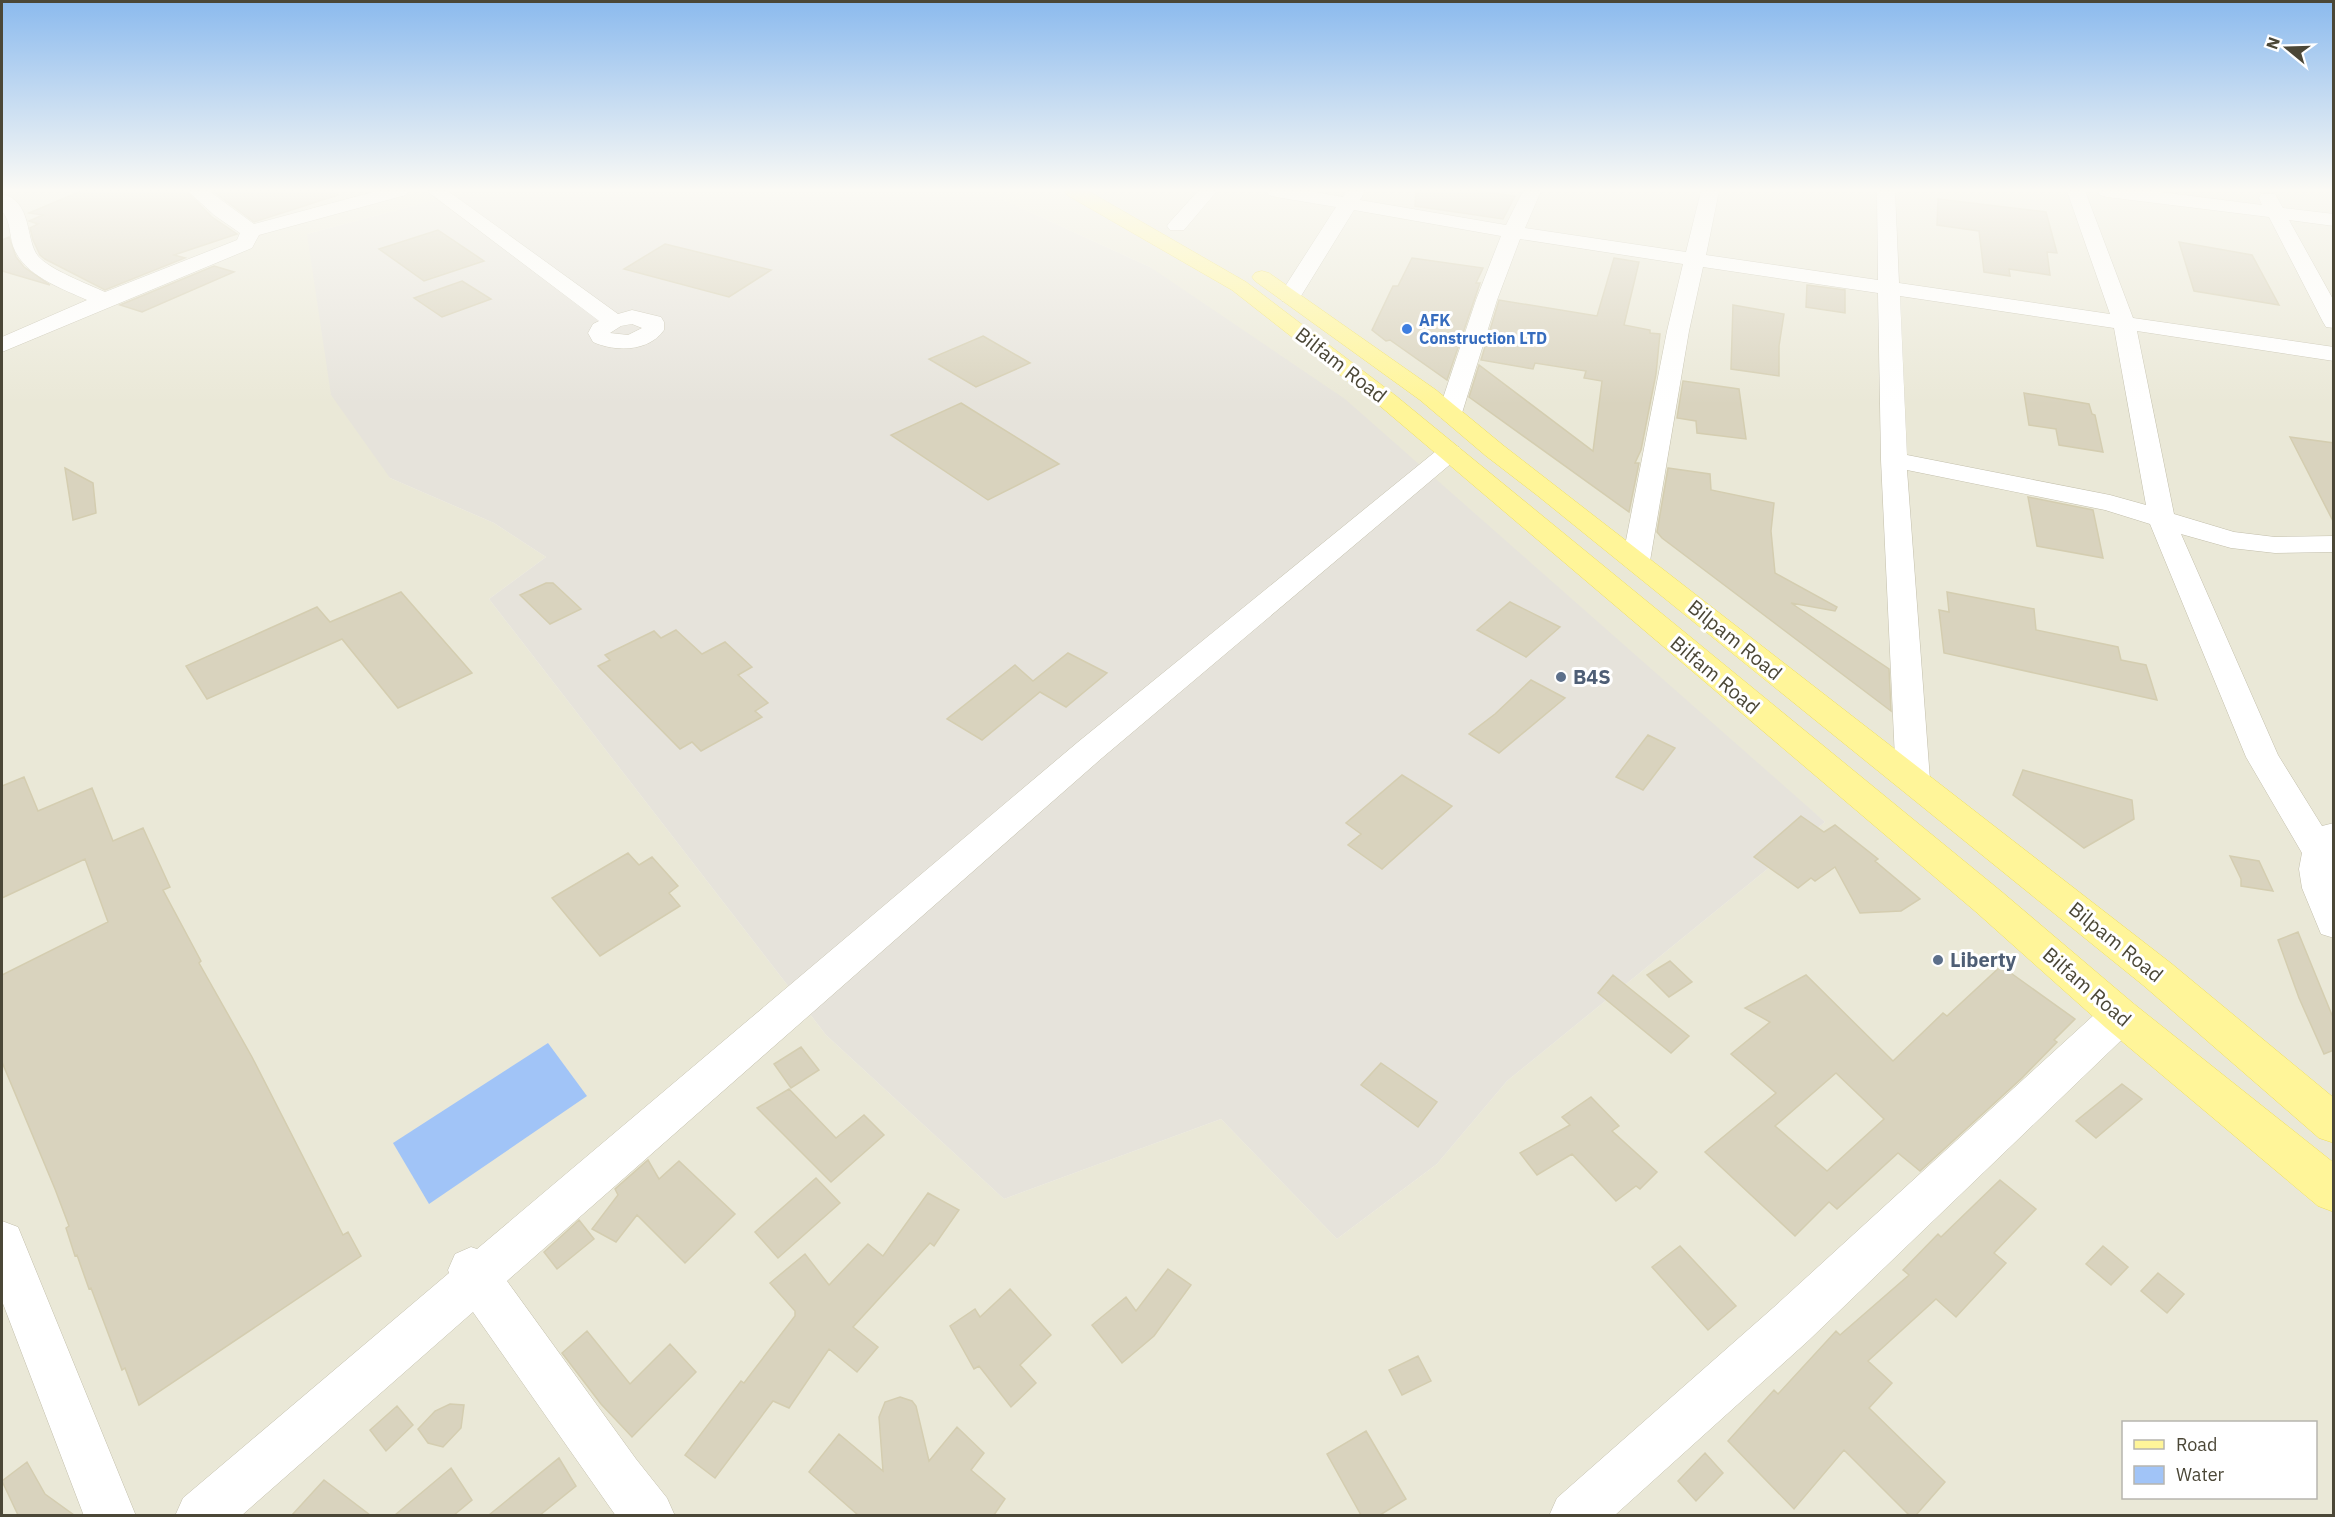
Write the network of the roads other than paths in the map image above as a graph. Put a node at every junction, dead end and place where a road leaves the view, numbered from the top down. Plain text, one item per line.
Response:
1 (33, 262) edge
2 (201, 262) edge
3 (533, 262) edge
4 (1198, 262) edge
5 (1239, 262) edge
6 (1312, 262) edge
7 (1500, 262) edge
8 (1695, 262) edge
9 (1714, 262) edge
10 (1887, 262) edge
11 (2102, 262) edge
12 (2302, 262) edge
13 (1887, 289) junction
14 (1290, 296) junction
15 (105, 300) junction
16 (614, 321) dead end
17 (2334, 322) edge
18 (2124, 324) junction
19 (2, 345) edge
20 (2334, 354) edge
21 (1450, 413) junction
22 (1450, 452) junction
23 (1894, 460) junction
24 (2162, 520) junction
25 (2334, 544) edge
26 (1636, 561) junction
27 (1913, 780) junction
28 (2327, 843) edge
29 (2334, 923) edge
30 (2120, 1016) junction
31 (2334, 1124) edge
32 (2334, 1191) edge
33 (2, 1243) edge
34 (471, 1270) dead end
35 (110, 1515) edge
36 (201, 1515) edge
37 (649, 1515) edge
38 (1575, 1515) edge

1 - 15 street
2 - 15 street
3 - 16 street
4 - 22 main road, Bilfam Road
5 - 14 main road, Bilpam Road
6 - 14 street
7 - 21 street
8 - 26 street
9 - 13 street
10 - 13 street
11 - 18 street
12 - 17 street
13 - 18 street
13 - 23 street
14 - 21 main road, Bilpam Road
15 - 19 street
18 - 20 street
18 - 24 street
21 - 26 main road, Bilpam Road
22 - 30 main road, Bilfam Road
22 - 36 street
23 - 24 street
23 - 27 street
24 - 25 street
24 - 28 street
26 - 27 main road, Bilpam Road
27 - 31 main road, Bilpam Road
28 - 29 street
30 - 32 main road, Bilfam Road
30 - 38 street
33 - 35 street
34 - 37 street

